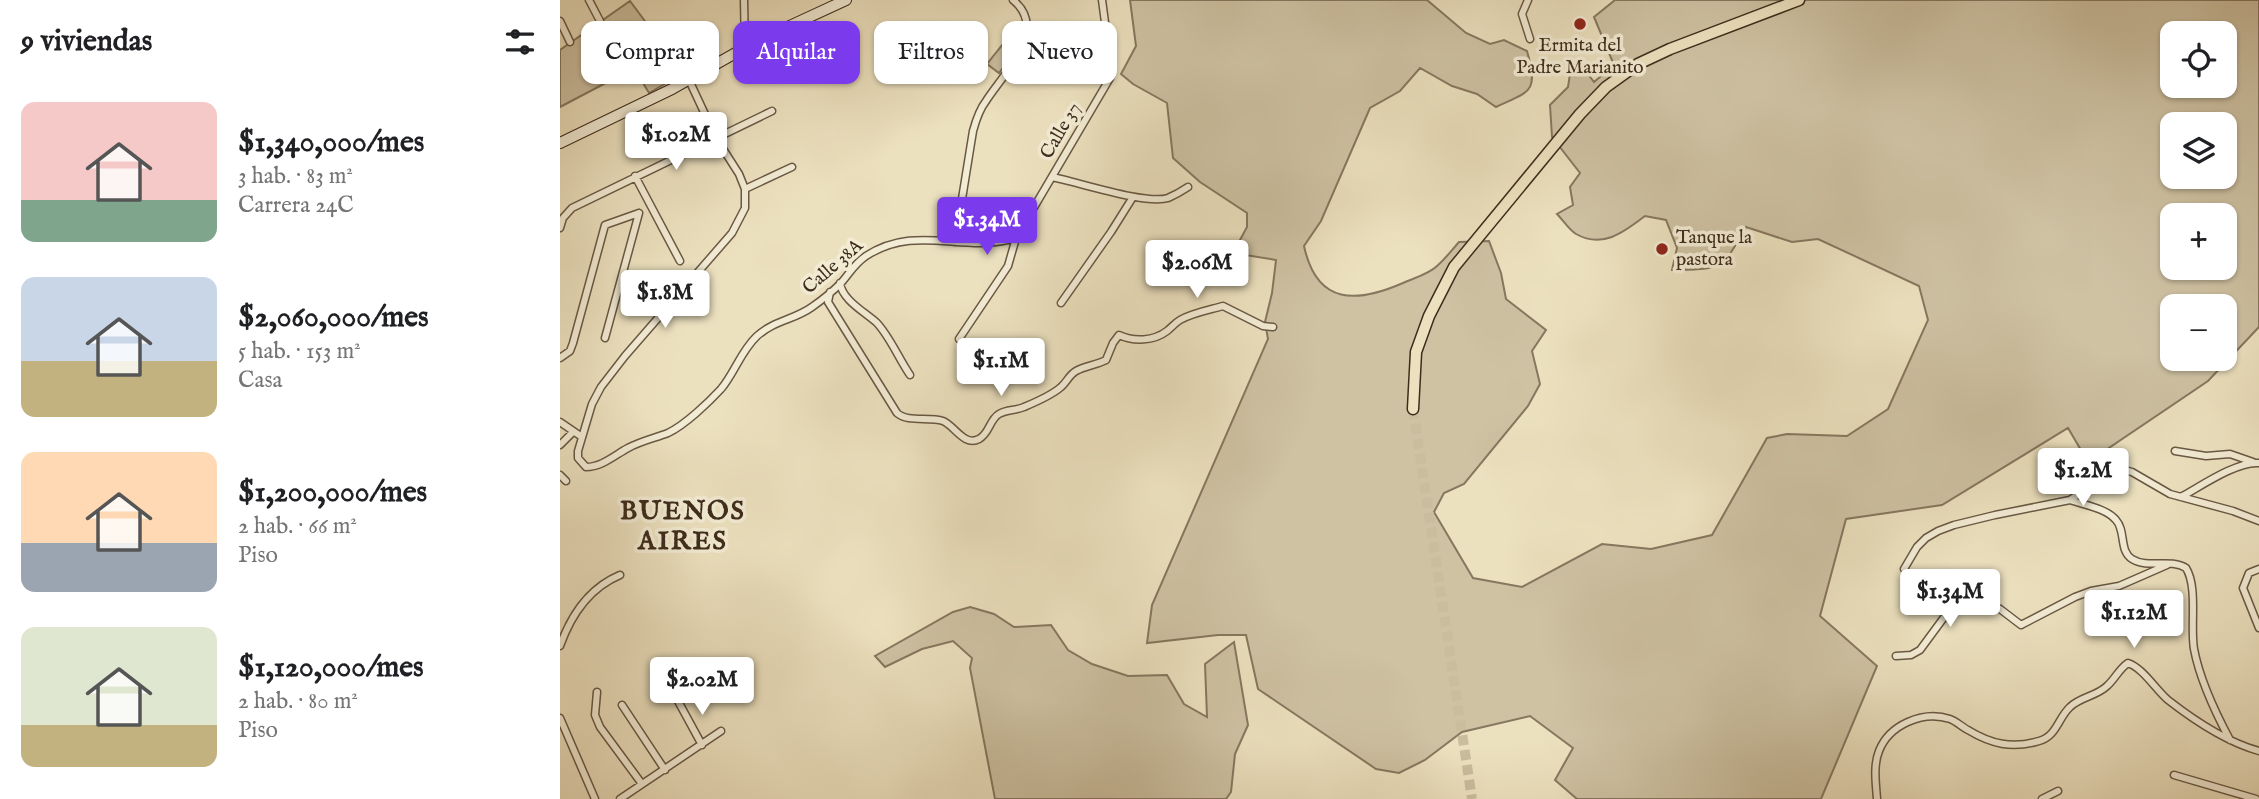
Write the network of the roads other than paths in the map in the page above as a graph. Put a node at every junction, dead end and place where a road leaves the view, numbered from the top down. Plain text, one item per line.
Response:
1 (589, 0) edge
2 (744, 0) edge
3 (846, 0) edge
4 (1013, 0) edge
5 (1102, 0) edge
6 (1528, 0) edge
7 (1799, 0) edge
8 (560, 21) edge
9 (600, 21) dead end
10 (744, 21) edge
11 (800, 21) edge
12 (1530, 39) dead end
13 (570, 42) dead end
14 (679, 84) edge
15 (691, 84) edge
16 (772, 111) dead end
17 (716, 138) junction
18 (560, 144) edge
19 (792, 167) dead end
20 (635, 176) junction
21 (1052, 177) junction
22 (1188, 187) dead end
23 (746, 189) junction
24 (1133, 197) junction
25 (560, 228) edge
26 (1016, 238) junction
27 (955, 242) junction
28 (680, 261) dead end
29 (841, 283) junction
30 (830, 290) junction
31 (1061, 303) dead end
32 (1273, 327) dead end
33 (605, 338) dead end
34 (959, 339) dead end
35 (560, 358) edge
36 (910, 375) dead end
37 (1413, 410) tunnel mouth
38 (560, 422) edge
39 (573, 432) junction
40 (582, 437) junction
41 (560, 445) edge
42 (2175, 452) dead end
43 (2257, 463) edge
44 (560, 475) edge
45 (566, 481) dead end
46 (2181, 497) junction
47 (2070, 500) junction
48 (2259, 521) edge
49 (2169, 564) junction
50 (1904, 569) dead end
51 (2259, 569) edge
52 (620, 575) dead end
53 (2259, 628) edge
54 (560, 646) edge
55 (1896, 656) dead end
56 (597, 692) dead end
57 (678, 701) dead end
58 (622, 705) dead end
59 (560, 718) edge
60 (721, 731) dead end
61 (2231, 742) junction
62 (702, 745) junction
63 (2259, 751) edge
64 (665, 770) junction
65 (2174, 775) dead end
66 (642, 784) junction
67 (2058, 791) dead end
68 (595, 799) edge
69 (620, 799) edge
70 (1877, 799) edge
71 (2042, 799) edge
72 (2256, 799) edge

1 - 9 street
2 - 10 street
3 - 11 street
4 - 27 street
5 - 21 street, Calle 37
6 - 12 street
7 - 37 main road
8 - 13 street
14 - 18 street
15 - 17 street
16 - 17 street
17 - 20 street
17 - 23 street
19 - 23 street
20 - 25 street
20 - 28 street
21 - 24 street
21 - 26 street, Calle 37
22 - 24 street
23 - 40 street
24 - 31 street
26 - 27 street, Calle 38A
26 - 34 street, Calle 37
27 - 29 street, Calle 38A
29 - 30 street, Calle 38A
29 - 36 street
30 - 32 street
30 - 40 street, Calle 38A
33 - 35 street
38 - 39 street
39 - 40 street
39 - 41 street
42 - 43 street
43 - 46 street
44 - 45 street
46 - 47 street
46 - 48 street
47 - 49 street
47 - 50 street
49 - 55 street
49 - 61 street
51 - 53 street
52 - 54 street
56 - 66 street
57 - 62 street
58 - 64 street
59 - 68 street
60 - 62 street
61 - 63 street
61 - 70 street
62 - 64 street
64 - 66 street
65 - 72 street
66 - 69 street
67 - 71 street

